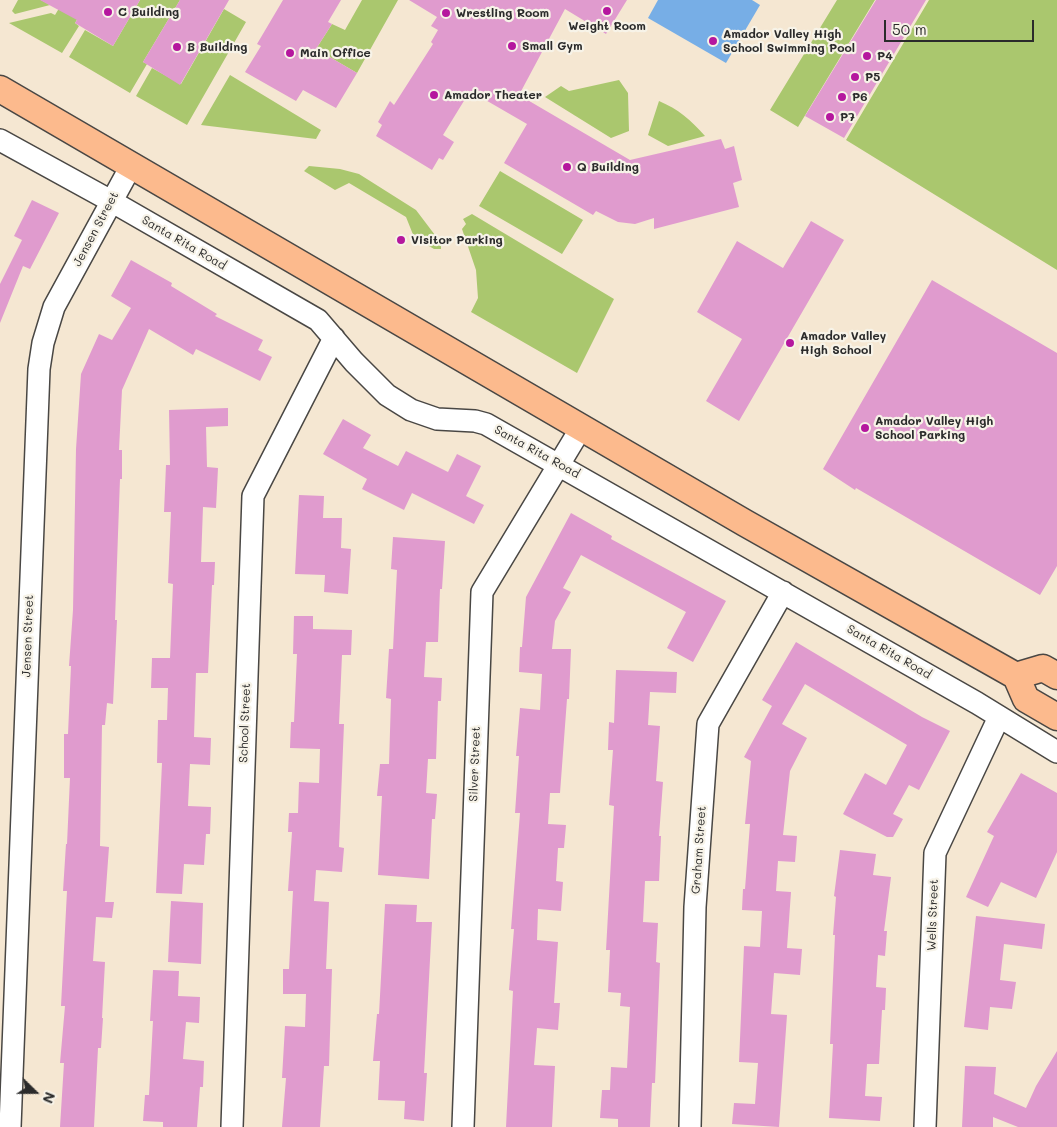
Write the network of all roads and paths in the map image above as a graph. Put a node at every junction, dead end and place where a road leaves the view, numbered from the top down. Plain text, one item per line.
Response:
1 (0, 90) edge
2 (0, 140) edge
3 (130, 166) junction
4 (111, 201) junction
5 (334, 338) junction
6 (581, 428) junction
7 (559, 464) junction
8 (783, 592) junction
9 (1016, 676) junction
10 (1057, 676) edge
11 (999, 716) junction
12 (1057, 717) edge
13 (1057, 752) edge
14 (10, 1127) edge
15 (232, 1127) edge
16 (463, 1127) edge
17 (690, 1127) edge
18 (925, 1127) edge

1 - 3 main road
2 - 4 street, Santa Rita Road
3 - 4 street, Jensen Street
3 - 6 main road
4 - 5 street, Santa Rita Road
4 - 14 street, Jensen Street
5 - 7 street, Santa Rita Road
5 - 15 street, School Street
6 - 7 street, Silver Street
6 - 9 main road
7 - 8 street, Santa Rita Road
7 - 16 street, Silver Street
8 - 11 street, Santa Rita Road
8 - 17 street, Graham Street
9 - 10 main road
9 - 12 main road
11 - 13 street, Santa Rita Road
11 - 18 street, Wells Street

